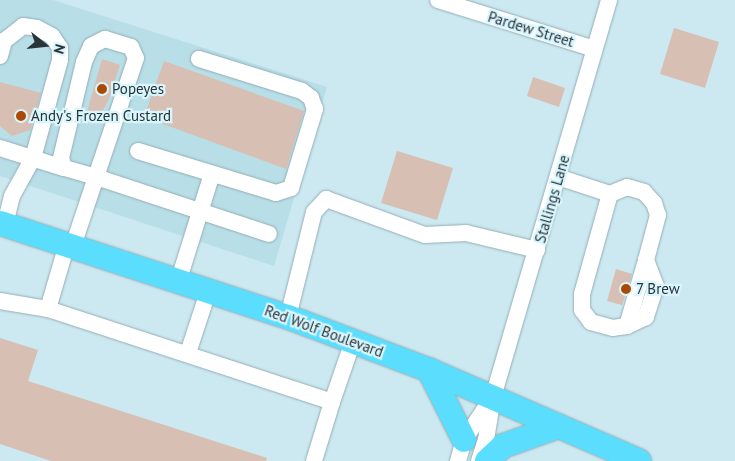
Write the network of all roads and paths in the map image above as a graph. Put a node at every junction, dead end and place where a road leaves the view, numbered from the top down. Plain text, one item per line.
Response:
1 (438, 0) edge
2 (609, 0) edge
3 (594, 49) junction
4 (0, 56) edge
5 (199, 59) dead end
6 (0, 148) edge
7 (138, 150) dead end
8 (33, 158) junction
9 (64, 168) junction
10 (212, 174) junction
11 (96, 177) junction
12 (558, 177) junction
13 (610, 194) junction
14 (200, 210) junction
15 (2, 223) edge
16 (268, 234) dead end
17 (70, 245) junction
18 (537, 250) junction
19 (179, 279) junction
20 (209, 289) junction
21 (0, 301) edge
22 (48, 309) junction
23 (288, 317) junction
24 (353, 341) junction
25 (188, 353) junction
26 (430, 370) junction
27 (493, 397) junction
28 (332, 402) junction
29 (559, 426) junction
30 (461, 450) edge
31 (314, 461) edge
32 (479, 461) edge
33 (487, 461) edge
34 (639, 461) edge

1 - 3 street, Pardew Street
2 - 3 street, Stallings Lane
3 - 12 street, Stallings Lane
4 - 8 street
5 - 10 street
6 - 8 street
7 - 10 street
8 - 9 street
8 - 15 street
9 - 11 street
9 - 11 street
10 - 14 street
11 - 14 street
11 - 17 street
12 - 13 street
12 - 18 street, Stallings Lane
13 - 13 street
14 - 16 street
14 - 19 street
15 - 17 highway, Red Wolf Boulevard
17 - 19 highway, Red Wolf Boulevard
17 - 22 street
18 - 23 street
18 - 27 street, Stallings Lane
19 - 20 highway, Red Wolf Boulevard
20 - 23 highway, Red Wolf Boulevard
20 - 25 street
21 - 22 street
22 - 25 street
23 - 24 highway, Red Wolf Boulevard
24 - 26 highway, Red Wolf Boulevard
24 - 28 street
25 - 28 street
26 - 27 highway, Red Wolf Boulevard
26 - 30 highway
27 - 29 highway, Red Wolf Boulevard
27 - 30 street, Stallings Lane
27 - 32 street, Stallings Lane
28 - 31 street
29 - 33 highway
29 - 34 highway, Red Wolf Boulevard

